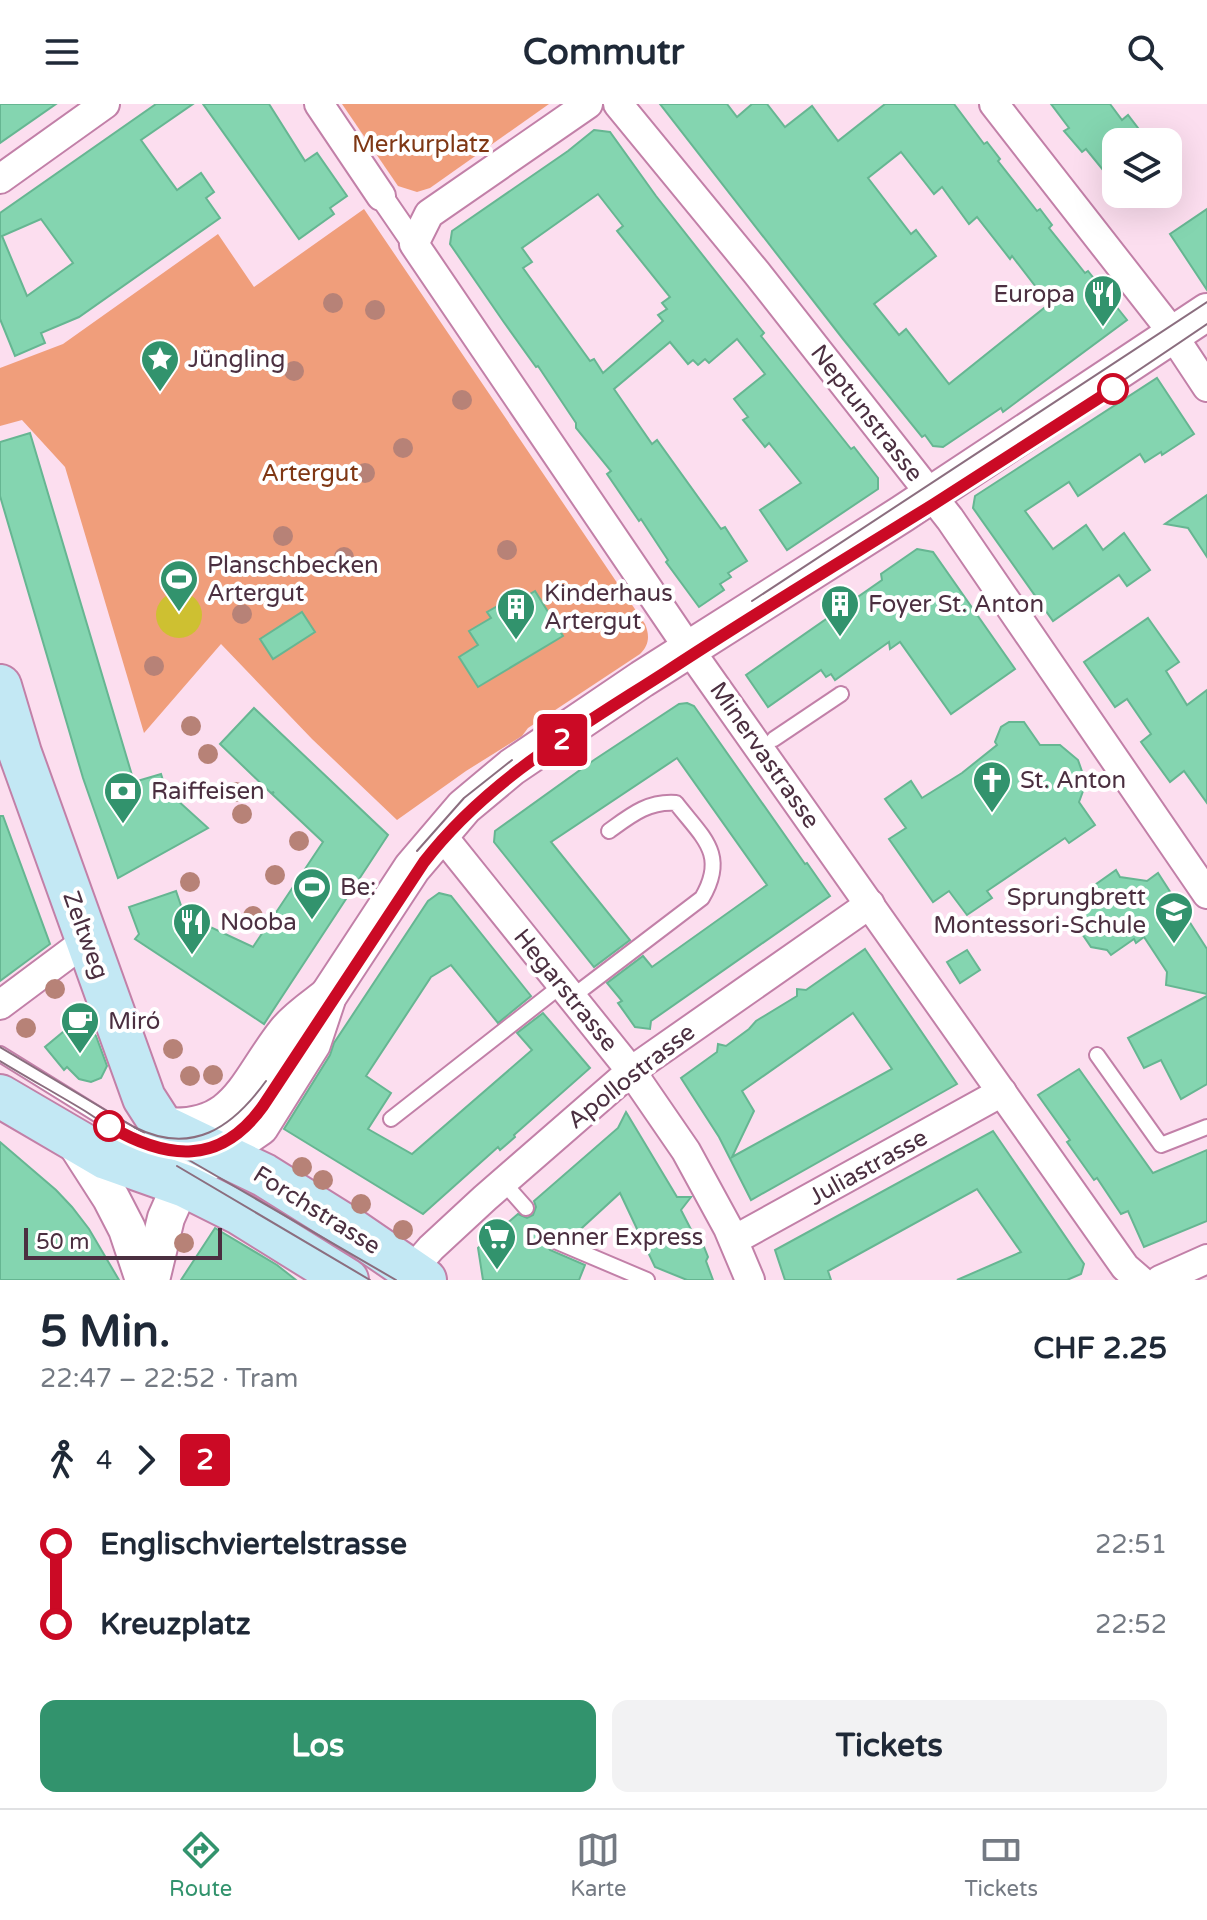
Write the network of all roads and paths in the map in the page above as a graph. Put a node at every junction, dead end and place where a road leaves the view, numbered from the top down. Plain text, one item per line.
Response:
1 (105, 104) edge
2 (319, 104) edge
3 (588, 104) edge
4 (618, 104) edge
5 (994, 104) edge
6 (0, 179) edge
7 (381, 196) joint
8 (414, 244) junction
9 (1207, 312) edge
10 (1172, 336) junction
11 (1207, 387) edge
12 (931, 494) junction
13 (689, 649) junction
14 (841, 694) dead end
15 (3, 708) edge
16 (774, 739) dead end
17 (609, 831) dead end
18 (440, 833) junction
19 (1207, 894) edge
20 (870, 904) junction
21 (87, 940) junction
22 (567, 991) junction
23 (328, 996) junction
24 (0, 1005) edge
25 (0, 1054) edge
26 (1097, 1055) dead end
27 (631, 1071) junction
28 (1002, 1092) junction
29 (0, 1096) edge
30 (391, 1119) dead end
31 (1207, 1127) edge
32 (75, 1142) junction
33 (185, 1153) junction
34 (503, 1182) junction
35 (526, 1208) dead end
36 (734, 1240) junction
37 (555, 1241) dead end
38 (1207, 1259) edge
39 (418, 1275) edge
40 (144, 1280) edge
41 (151, 1280) edge
42 (347, 1280) edge
43 (647, 1280) edge
44 (750, 1280) edge
45 (1140, 1280) edge
46 (1160, 1280) edge

1 - 6 street
2 - 7 street, Minervastrasse
3 - 8 street
4 - 12 street, Neptunstrasse
5 - 10 street
7 - 8 street, Minervastrasse
8 - 13 street, Minervastrasse
9 - 10 street
10 - 11 street
10 - 12 street
12 - 13 street
12 - 19 street, Neptunstrasse
13 - 18 street
13 - 20 street, Minervastrasse
14 - 16 lane
15 - 21 main road, Zeltweg
17 - 22 lane
18 - 22 street, Hegarstrasse
18 - 23 street
20 - 27 street, Apollostrasse
20 - 28 street, Minervastrasse
21 - 24 street
21 - 33 main road, Zeltweg
22 - 27 street, Hegarstrasse
22 - 30 lane
23 - 33 lane
23 - 33 street
23 - 33 street
25 - 33 lane
26 - 31 lane
27 - 34 street, Apollostrasse
27 - 36 street, Hegarstrasse
28 - 36 street, Juliastrasse
28 - 45 street, Minervastrasse
29 - 32 main road
32 - 33 main road
32 - 40 street
33 - 39 main road, Forchstrasse
33 - 41 street
33 - 42 main road, Forchstrasse
34 - 35 lane
34 - 39 street, Apollostrasse
36 - 44 street, Hegarstrasse
37 - 43 lane
38 - 46 street

